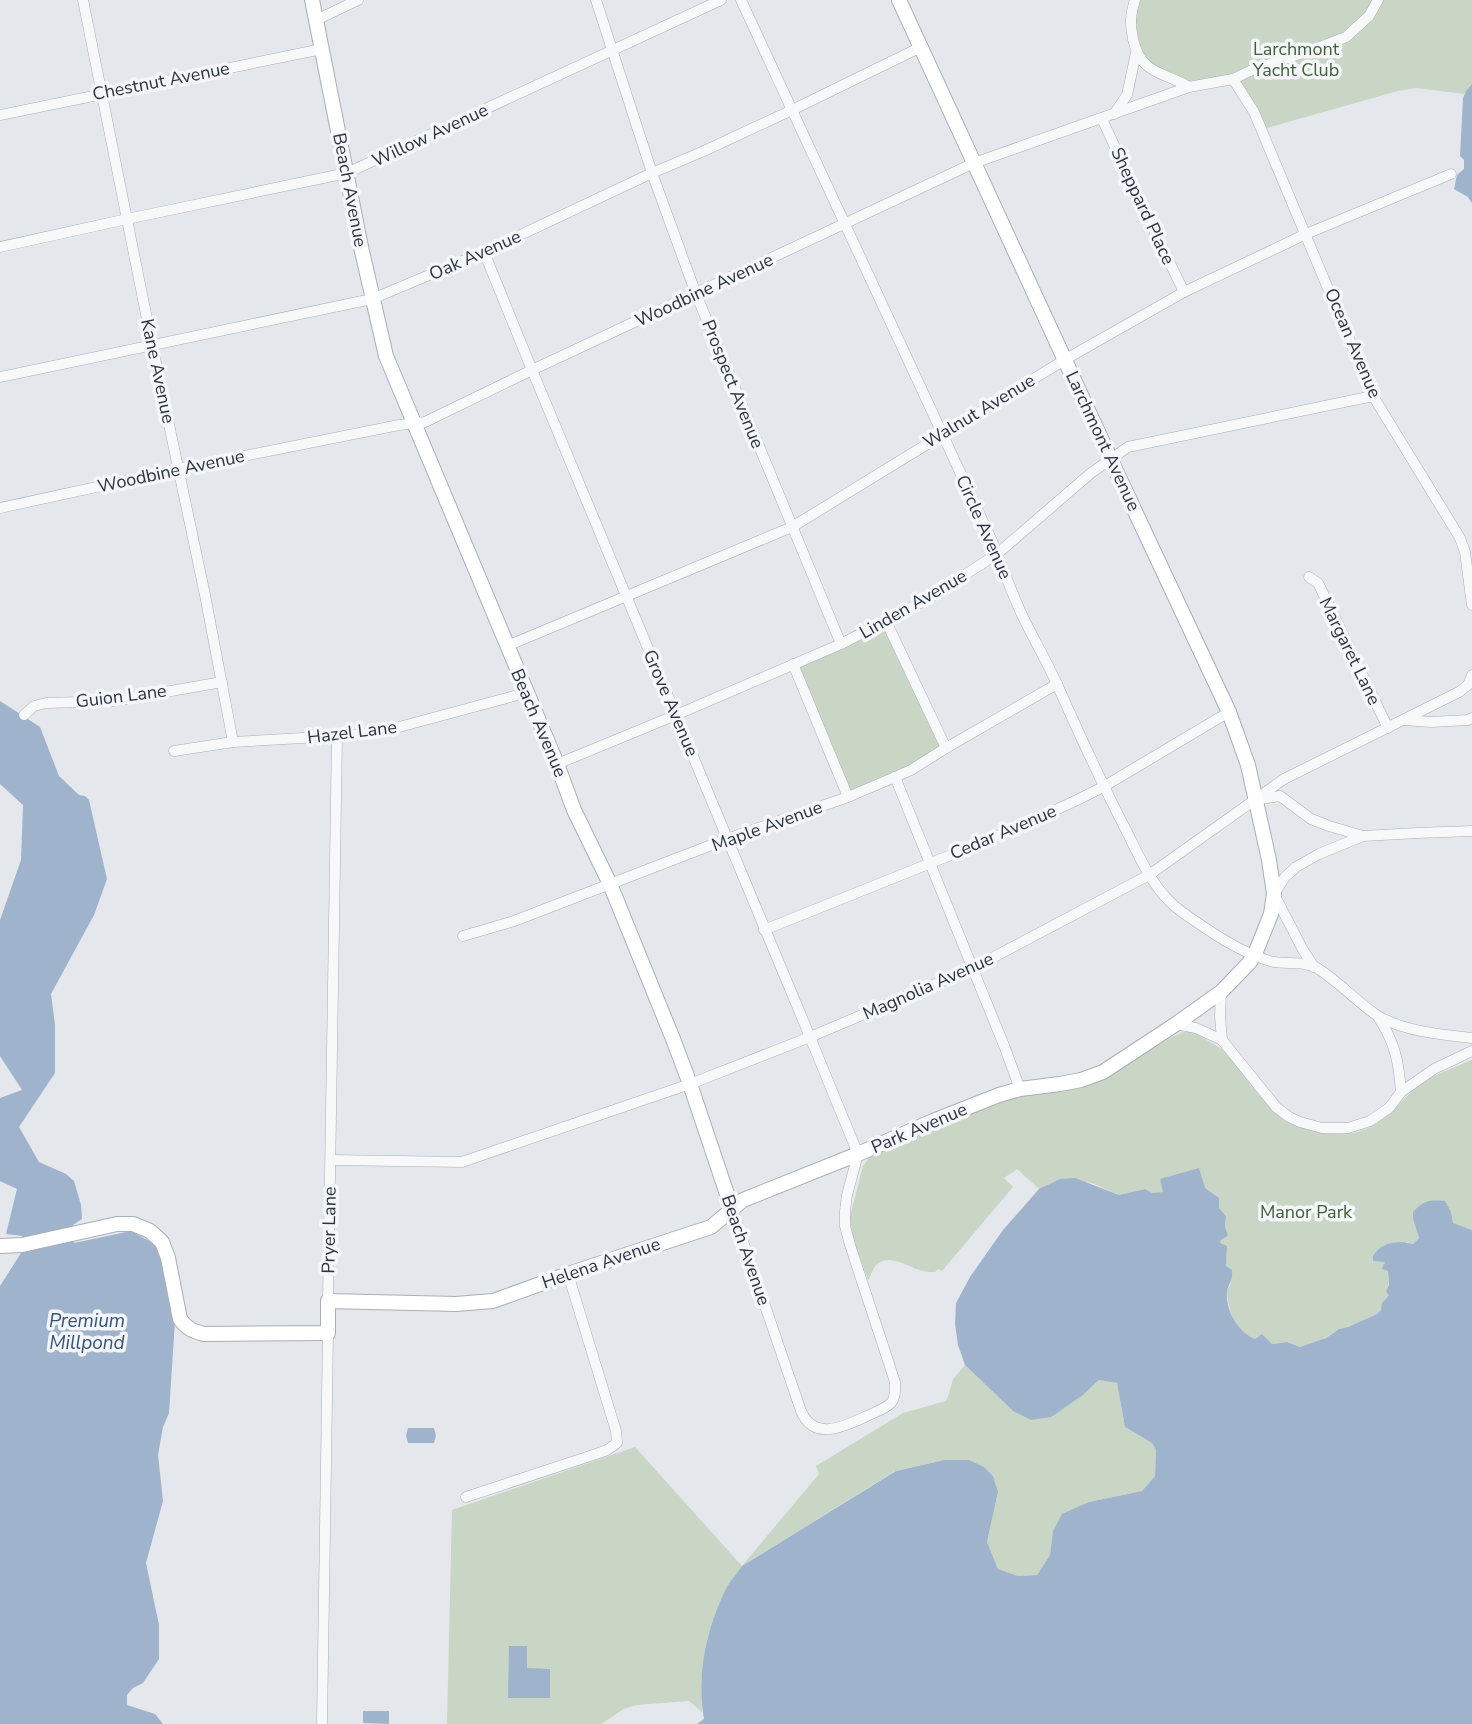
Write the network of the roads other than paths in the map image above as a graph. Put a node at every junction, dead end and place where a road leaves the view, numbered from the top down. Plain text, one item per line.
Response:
1 (83, 0) edge
2 (312, 0) edge
3 (358, 0) edge
4 (596, 0) edge
5 (721, 0) edge
6 (741, 0) edge
7 (899, 0) edge
8 (1135, 0) edge
9 (1378, 0) edge
10 (316, 20) junction
11 (920, 47) junction
12 (322, 49) junction
13 (613, 50) junction
14 (1136, 53) junction
15 (1233, 79) junction
16 (1189, 87) junction
17 (102, 93) junction
18 (792, 110) junction
19 (0, 114) edge
20 (1113, 114) junction
21 (1102, 119) junction
22 (974, 163) junction
23 (347, 173) junction
24 (652, 173) junction
25 (1451, 174) dead end
26 (127, 219) junction
27 (844, 225) junction
28 (1306, 234) junction
29 (0, 247) edge
30 (484, 252) junction
31 (1184, 292) junction
32 (696, 294) junction
33 (372, 299) junction
34 (152, 344) junction
35 (1066, 359) junction
36 (532, 370) junction
37 (0, 377) edge
38 (1373, 396) junction
39 (414, 424) junction
40 (942, 434) junction
41 (1110, 458) junction
42 (179, 469) junction
43 (0, 508) edge
44 (792, 527) junction
45 (1468, 549) edge
46 (997, 554) junction
47 (1309, 577) dead end
48 (626, 597) junction
49 (1472, 605) edge
50 (886, 621) junction
51 (841, 644) junction
52 (508, 646) junction
53 (793, 664) junction
54 (1472, 675) edge
55 (222, 681) junction
56 (1057, 684) junction
57 (526, 691) junction
58 (1229, 712) junction
59 (24, 715) dead end
60 (676, 715) junction
61 (1472, 718) edge
62 (1403, 720) junction
63 (1388, 728) junction
64 (337, 736) junction
65 (233, 742) junction
66 (946, 748) junction
67 (174, 751) dead end
68 (557, 764) junction
69 (895, 778) junction
70 (1103, 787) junction
71 (848, 797) junction
72 (1256, 799) junction
73 (1472, 831) edge
74 (1363, 836) junction
75 (727, 839) junction
76 (930, 863) junction
77 (1149, 875) junction
78 (610, 884) junction
79 (1274, 894) junction
80 (765, 930) junction
81 (463, 936) dead end
82 (1255, 954) junction
83 (1314, 967) junction
84 (973, 968) junction
85 (1221, 992) junction
86 (1378, 1016) junction
87 (1176, 1024) junction
88 (810, 1037) junction
89 (1472, 1038) edge
90 (1223, 1040) junction
91 (1472, 1051) edge
92 (690, 1084) junction
93 (1020, 1089) junction
94 (1401, 1092) junction
95 (858, 1154) junction
96 (331, 1160) junction
97 (732, 1209) junction
98 (0, 1246) edge
99 (568, 1273) junction
100 (328, 1301) junction
101 (328, 1333) junction
102 (817, 1428) joint
103 (466, 1497) dead end
104 (322, 1724) edge

1 - 17 street, Kane Avenue
2 - 10 street, Beach Avenue
3 - 10 street
4 - 13 street, Prospect Avenue
5 - 13 street, Willow Avenue
6 - 18 street, Circle Avenue
7 - 11 street, Larchmont Avenue
8 - 14 street
9 - 15 street, Woodbine Avenue
10 - 12 street, Beach Avenue
11 - 18 street, Oak Avenue
11 - 22 street, Larchmont Avenue
12 - 17 street, Chestnut Avenue
12 - 23 street, Beach Avenue
13 - 23 street, Willow Avenue
13 - 24 street, Prospect Avenue
14 - 16 street
14 - 20 street
15 - 16 street, Woodbine Avenue
15 - 28 street, Ocean Avenue
16 - 20 street, Woodbine Avenue
17 - 19 street, Chestnut Avenue
17 - 26 street, Kane Avenue
18 - 24 street, Oak Avenue
18 - 27 street, Circle Avenue
20 - 21 street, Woodbine Avenue
21 - 22 street, Woodbine Avenue
21 - 31 street, Sheppard Place
22 - 27 street, Woodbine Avenue
22 - 35 street, Larchmont Avenue
23 - 26 street, Willow Avenue
23 - 33 street, Beach Avenue
24 - 30 street, Oak Avenue
24 - 32 street, Prospect Avenue
25 - 28 street, Walnut Avenue
26 - 29 street, Willow Avenue
26 - 34 street, Kane Avenue
27 - 32 street, Woodbine Avenue
27 - 40 street, Circle Avenue
28 - 31 street, Walnut Avenue
28 - 38 street, Ocean Avenue
30 - 33 street, Oak Avenue
30 - 36 street, Grove Avenue
31 - 35 street, Walnut Avenue
32 - 36 street, Woodbine Avenue
32 - 44 street, Prospect Avenue
33 - 34 street, Oak Avenue
33 - 39 street, Beach Avenue
34 - 37 street, Oak Avenue
34 - 42 street, Kane Avenue
35 - 40 street, Walnut Avenue
35 - 41 street, Larchmont Avenue
36 - 39 street, Woodbine Avenue
36 - 48 street, Grove Avenue
38 - 41 street, Linden Avenue
38 - 45 street, Ocean Avenue
39 - 42 street, Woodbine Avenue
39 - 52 street, Beach Avenue
40 - 44 street, Walnut Avenue
40 - 46 street, Circle Avenue
41 - 46 street, Linden Avenue
41 - 58 street, Larchmont Avenue
42 - 43 street, Woodbine Avenue
42 - 55 street, Kane Avenue
44 - 48 street, Walnut Avenue
44 - 51 street, Prospect Avenue
45 - 49 street, Ocean Avenue
46 - 50 street, Linden Avenue
46 - 56 street, Circle Avenue
47 - 63 street, Margaret Lane
48 - 52 street, Walnut Avenue
48 - 60 street, Grove Avenue
50 - 51 street, Linden Avenue
50 - 66 street
51 - 53 street, Linden Avenue
52 - 57 street, Beach Avenue
53 - 60 street, Linden Avenue
53 - 71 street
54 - 62 street, Magnolia Avenue
55 - 59 street, Guion Lane
55 - 65 street, Kane Avenue
56 - 66 street, Maple Avenue
56 - 70 street, Circle Avenue
57 - 64 street, Hazel Lane
57 - 68 street, Beach Avenue
58 - 70 street, Cedar Avenue
58 - 72 street, Larchmont Avenue
60 - 68 street, Linden Avenue
60 - 75 street, Grove Avenue
61 - 62 street
62 - 63 street, Magnolia Avenue
63 - 72 street, Magnolia Avenue
64 - 65 street, Hazel Lane
64 - 96 street, Pryer Lane
65 - 67 street, Hazel Lane
66 - 69 street, Maple Avenue
68 - 78 street, Beach Avenue
69 - 71 street, Maple Avenue
69 - 76 street
70 - 76 street, Cedar Avenue
70 - 77 street, Circle Avenue
71 - 75 street, Maple Avenue
72 - 74 street, Park Avenue
72 - 77 street, Magnolia Avenue
72 - 79 street, Larchmont Avenue
73 - 74 street, Park Avenue
74 - 79 street, Park Avenue
75 - 78 street, Maple Avenue
75 - 80 street, Grove Avenue
76 - 80 street, Cedar Avenue
76 - 84 street
77 - 82 street, Circle Avenue
77 - 84 street, Magnolia Avenue
78 - 81 street, Maple Avenue
78 - 92 street, Beach Avenue
79 - 82 street, Park Avenue
79 - 83 street, Circle Avenue
80 - 88 street, Grove Avenue
82 - 83 street, Circle Avenue
82 - 85 street, Park Avenue
83 - 86 street, Circle Avenue
84 - 88 street, Magnolia Avenue
84 - 93 street
85 - 87 street, Park Avenue
85 - 90 street
86 - 89 street, Circle Avenue
86 - 94 street, Circle Avenue
87 - 90 street
87 - 93 street, Park Avenue
88 - 92 street, Magnolia Avenue
88 - 95 street, Grove Avenue
90 - 94 street
91 - 94 street
92 - 96 street, Magnolia Avenue
92 - 97 street, Beach Avenue
93 - 95 street, Park Avenue
95 - 97 street, Helena Avenue
95 - 102 street, Park Avenue
96 - 100 street, Pryer Lane
97 - 99 street, Helena Avenue
97 - 102 street, Beach Avenue
98 - 101 street
99 - 100 street, Helena Avenue
99 - 103 street
100 - 101 street, Pryer Lane
101 - 104 street, Pryer Lane

